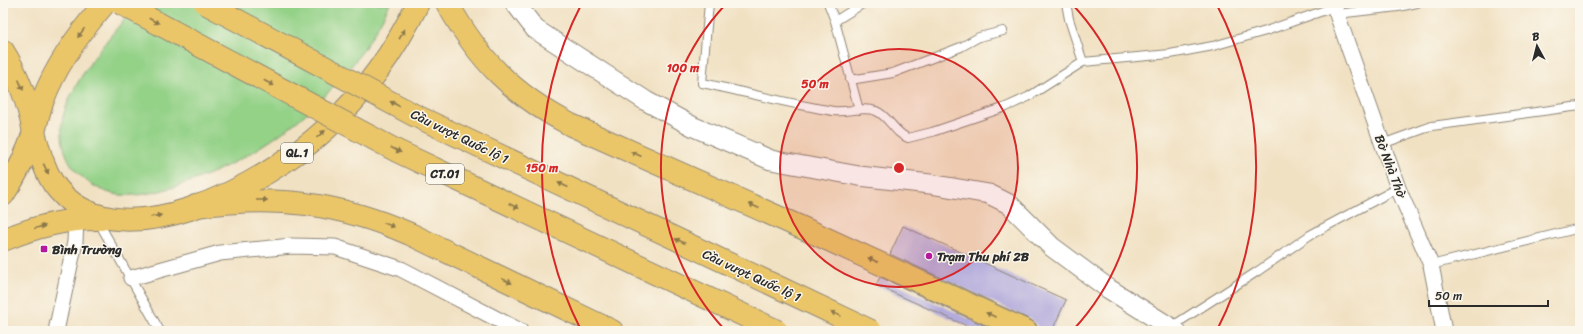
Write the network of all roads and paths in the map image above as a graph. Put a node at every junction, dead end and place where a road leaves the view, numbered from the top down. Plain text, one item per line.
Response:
1 (105, 3) edge
2 (120, 3) edge
3 (205, 3) edge
4 (418, 3) edge
5 (447, 3) edge
6 (516, 3) edge
7 (709, 3) edge
8 (828, 3) edge
9 (864, 3) edge
10 (1066, 3) edge
11 (1417, 3) edge
12 (1334, 8) edge
13 (835, 21) junction
14 (1003, 31) dead end
15 (3, 51) edge
16 (1083, 62) junction
17 (850, 80) junction
18 (1580, 106) edge
19 (859, 110) junction
20 (34, 132) junction
21 (1382, 144) junction
22 (5, 187) edge
23 (1398, 188) junction
24 (196, 206) junction
25 (97, 220) junction
26 (1580, 228) edge
27 (3, 240) edge
28 (1431, 265) junction
29 (130, 278) junction
30 (1173, 329) edge
31 (56, 331) edge
32 (160, 331) edge
33 (520, 331) edge
34 (612, 331) edge
35 (777, 331) edge
36 (871, 331) edge
37 (1026, 331) edge
38 (1444, 331) edge

1 -> 20 highway, QL.1
2 -> 35 highway, CT.01, bridge
36 -> 3 highway, Cầu vượt Quốc lộ 1, bridge
24 -> 4 highway, QL.1
37 -> 5 highway
6 - 30 street
7 - 19 lane
8 - 13 lane
9 - 13 lane
10 - 16 lane
11 - 12 lane
12 - 16 lane
12 - 21 street, Bờ Nhà Thờ
13 - 17 lane
14 - 17 lane
15 -> 20 highway
16 - 19 lane
17 - 19 lane
18 - 21 lane
20 - 22 highway, QL.1
20 -> 25 highway, QL.1
21 - 23 street, Bờ Nhà Thờ
23 - 28 street, Bờ Nhà Thờ
23 - 30 lane
25 -> 24 highway, QL.1
24 -> 34 highway
27 -> 25 highway, QL.1
25 - 29 lane
25 - 31 street
26 - 28 lane
28 - 38 street, Bờ Nhà Thờ
29 - 32 lane
29 - 33 street

